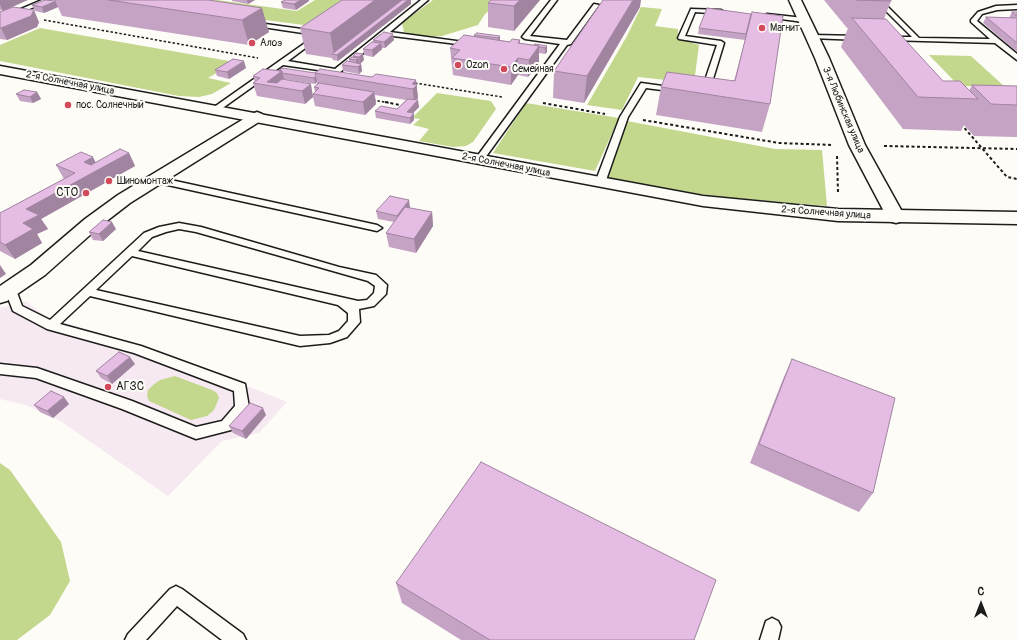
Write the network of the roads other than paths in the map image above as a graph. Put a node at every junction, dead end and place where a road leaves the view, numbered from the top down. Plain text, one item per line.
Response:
1 (47, 0) edge
2 (425, 0) edge
3 (554, 0) edge
4 (795, 0) edge
5 (878, 0) edge
6 (596, 5) dead end
7 (1017, 7) edge
8 (733, 13) edge
9 (756, 16) edge
10 (0, 20) edge
11 (804, 20) junction
12 (244, 23) edge
13 (385, 32) junction
14 (812, 37) junction
15 (866, 38) edge
16 (917, 39) junction
17 (997, 41) junction
18 (564, 42) junction
19 (479, 47) edge
20 (900, 50) edge
21 (1017, 58) edge
22 (281, 62) junction
23 (0, 70) edge
24 (682, 91) edge
25 (697, 93) edge
26 (214, 110) junction
27 (257, 118) junction
28 (480, 160) junction
29 (157, 180) junction
30 (600, 183) junction
31 (896, 218) junction
32 (1017, 218) edge
33 (377, 228) dead end
34 (129, 252) junction
35 (87, 292) junction
36 (6, 293) edge
37 (342, 302) junction
38 (51, 326) junction
39 (0, 369) edge
40 (134, 640) edge
41 (237, 640) edge

1 - 10 lane
2 - 13 lane
3 - 18 lane
4 - 11 main road, 3-я Любинская улица
5 - 16 lane
6 - 18 lane
7 - 17 lane
8 - 25 lane
9 - 11 lane
11 - 14 main road, 3-я Любинская улица
12 - 22 lane
13 - 19 lane
13 - 22 lane
14 - 15 lane
14 - 31 main road, 3-я Любинская улица
16 - 17 lane
16 - 20 lane
17 - 21 lane
18 - 28 lane
22 - 26 lane
23 - 26 main road, 2-я Солнечная улица
24 - 30 lane
26 - 27 main road, 2-я Солнечная улица
27 - 28 main road, 2-я Солнечная улица
27 - 29 main road
28 - 30 main road, 2-я Солнечная улица
29 - 33 lane
29 - 36 main road
30 - 31 main road, 2-я Солнечная улица
31 - 32 main road, 2-я Солнечная улица
34 - 35 lane
34 - 37 lane
34 - 37 lane
35 - 37 lane
35 - 38 lane
36 - 38 lane
38 - 39 lane
40 - 41 lane

